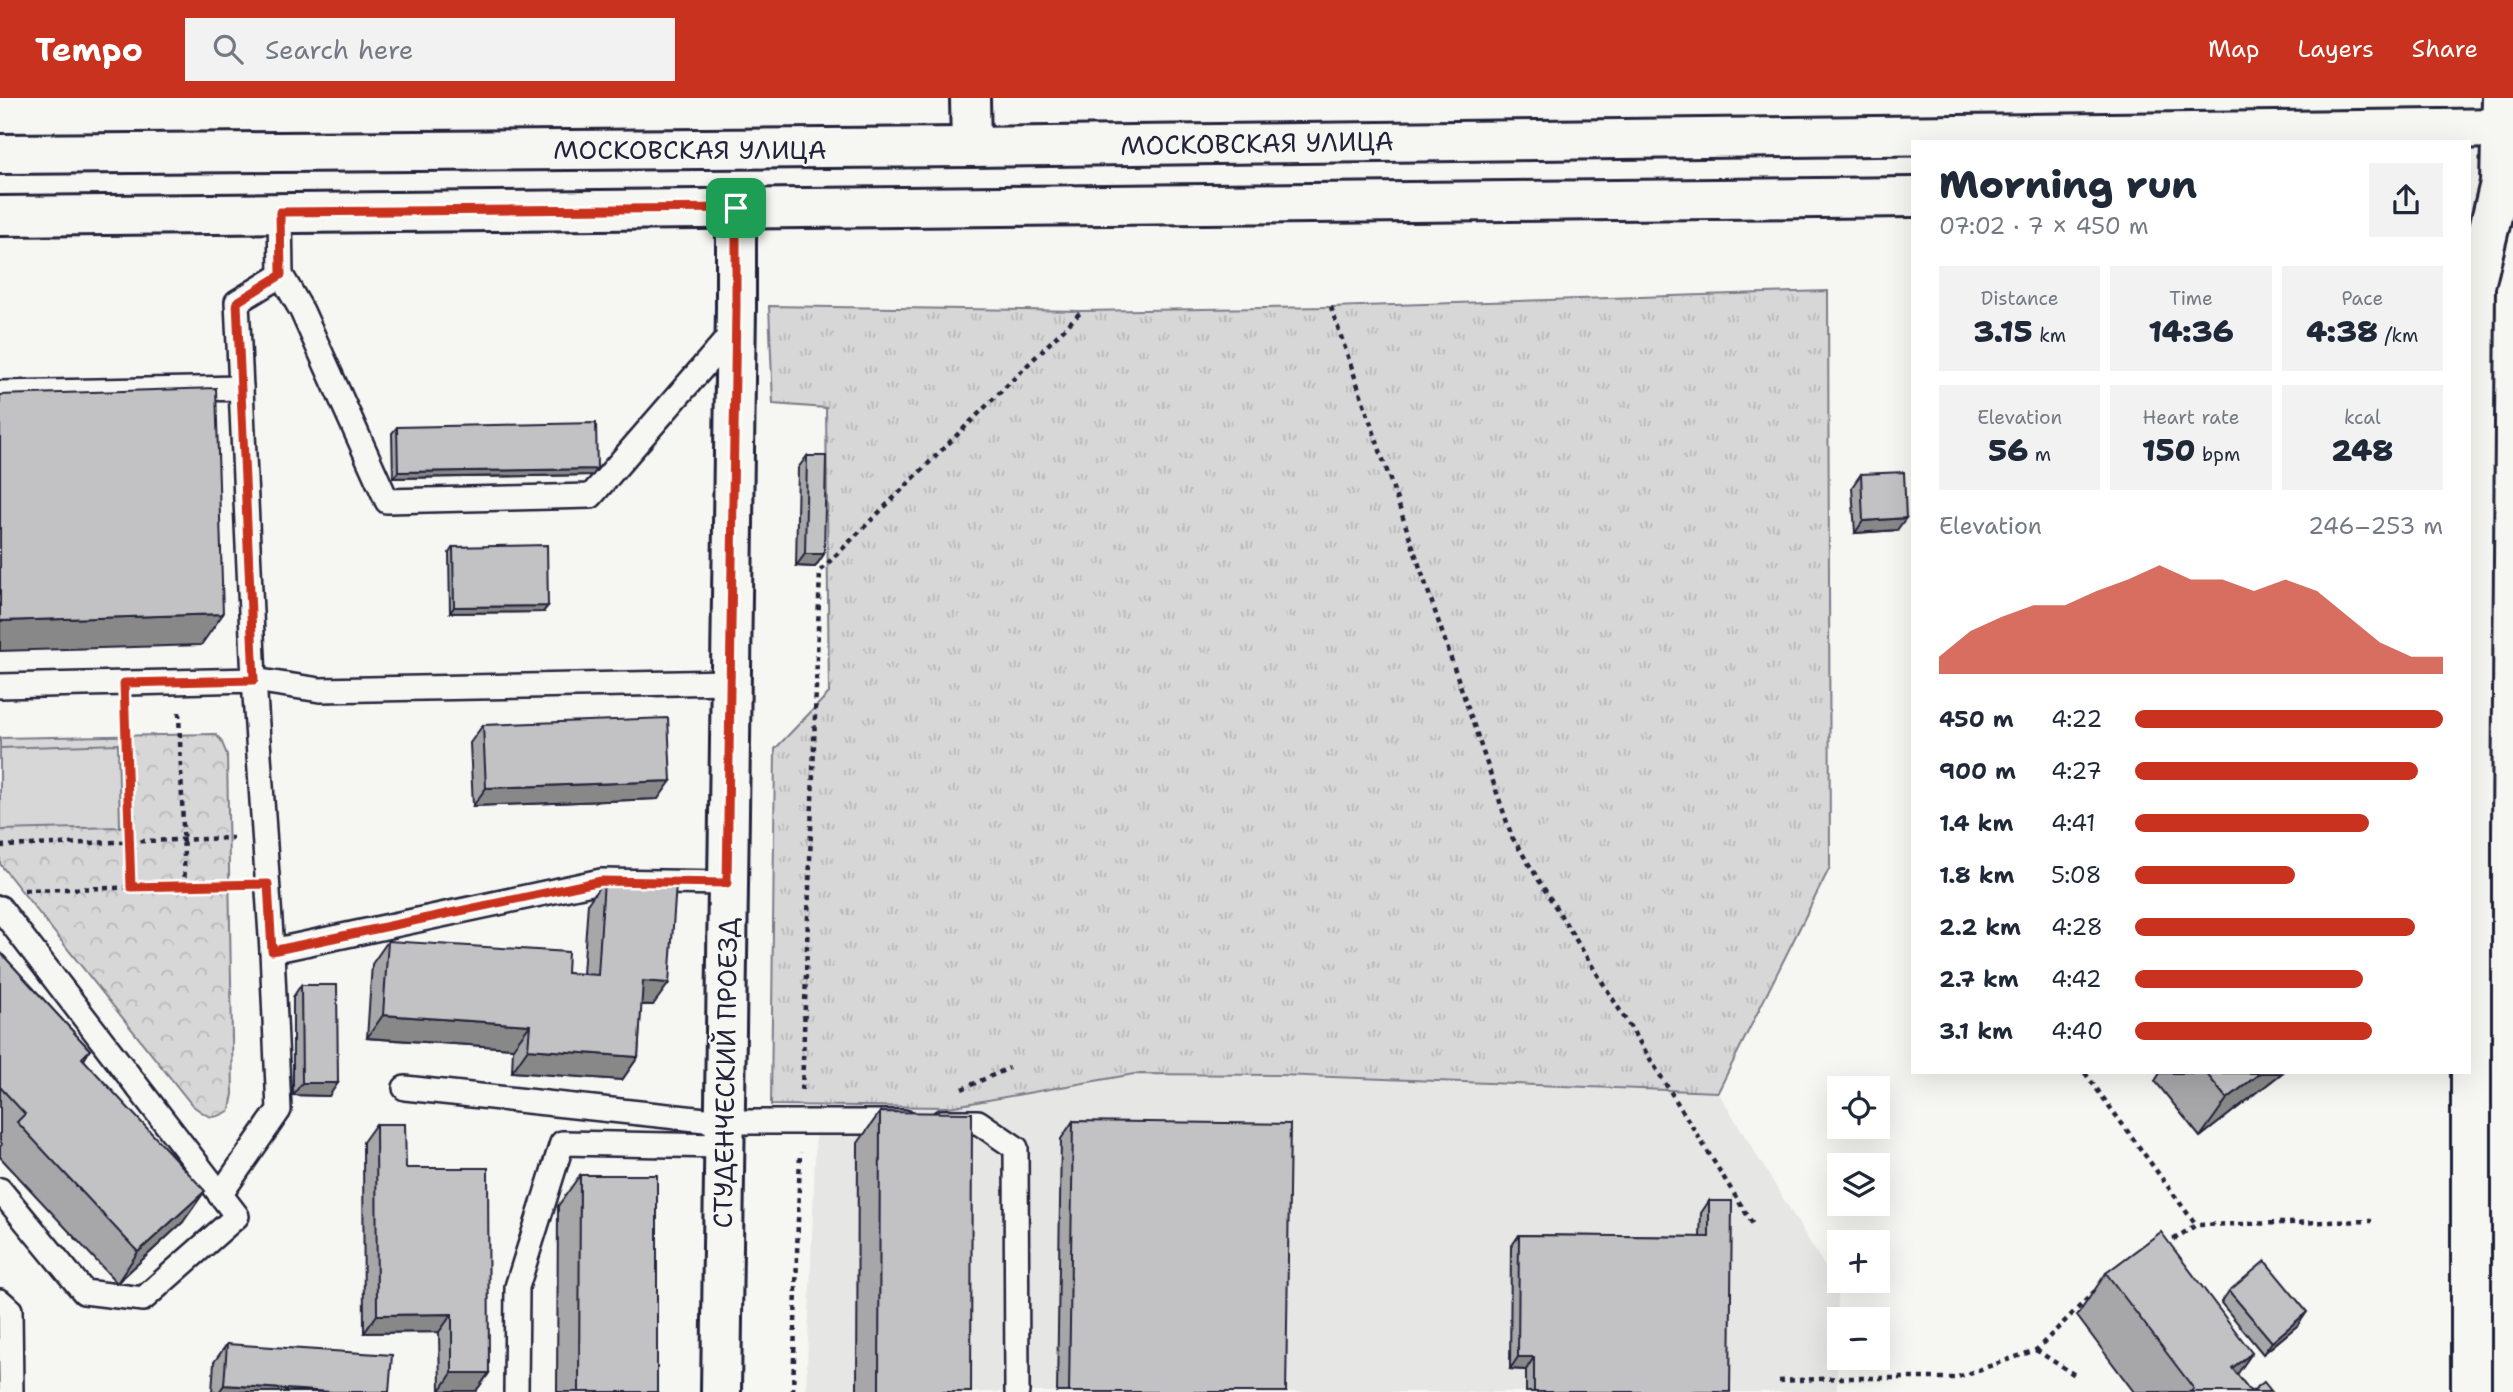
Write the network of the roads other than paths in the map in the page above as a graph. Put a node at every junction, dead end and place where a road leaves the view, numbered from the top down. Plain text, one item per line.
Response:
1 (970, 98) edge
2 (2505, 118) edge
3 (2441, 123) edge
4 (971, 147) junction
5 (0, 155) edge
6 (2494, 183) edge
7 (1911, 197) edge
8 (736, 208) junction
9 (971, 208) junction
10 (280, 212) junction
11 (0, 216) edge
12 (281, 275) junction
13 (2472, 276) edge
14 (735, 330) junction
15 (241, 388) junction
16 (0, 393) edge
17 (2471, 554) edge
18 (254, 680) junction
19 (729, 682) junction
20 (0, 686) edge
21 (727, 883) junction
22 (7, 899) edge
23 (272, 951) junction
24 (2470, 1074) edge
25 (405, 1088) dead end
26 (724, 1134) junction
27 (0, 1190) edge
28 (220, 1195) junction
29 (0, 1301) edge
30 (11, 1392) edge
31 (516, 1392) edge
32 (721, 1392) edge
33 (1017, 1392) edge
34 (2471, 1392) edge

1 - 4 main road
2 - 3 main road, МОСКОВСКАЯ УЛИЦА
2 - 6 main road
3 - 4 main road, МОСКОВСКАЯ УЛИЦА
4 - 5 main road, МОСКОВСКАЯ УЛИЦА
4 - 9 main road
6 - 13 main road
7 - 9 main road
8 - 9 main road
8 - 10 main road
8 - 14 main road, СТУДЕНЧЕСКИЙ ПРОЕЗД
10 - 11 main road
10 - 12 lane
12 - 14 lane
12 - 15 lane
13 - 17 main road
14 - 19 main road, СТУДЕНЧЕСКИЙ ПРОЕЗД
15 - 16 lane
15 - 18 lane
18 - 19 lane
18 - 20 lane
18 - 23 lane
19 - 21 main road, СТУДЕНЧЕСКИЙ ПРОЕЗД
21 - 23 lane
21 - 26 main road, СТУДЕНЧЕСКИЙ ПРОЕЗД
22 - 28 lane
23 - 28 lane
24 - 34 main road
25 - 26 lane
26 - 31 lane
26 - 32 main road, СТУДЕНЧЕСКИЙ ПРОЕЗД
26 - 33 lane
27 - 28 lane
29 - 30 lane

